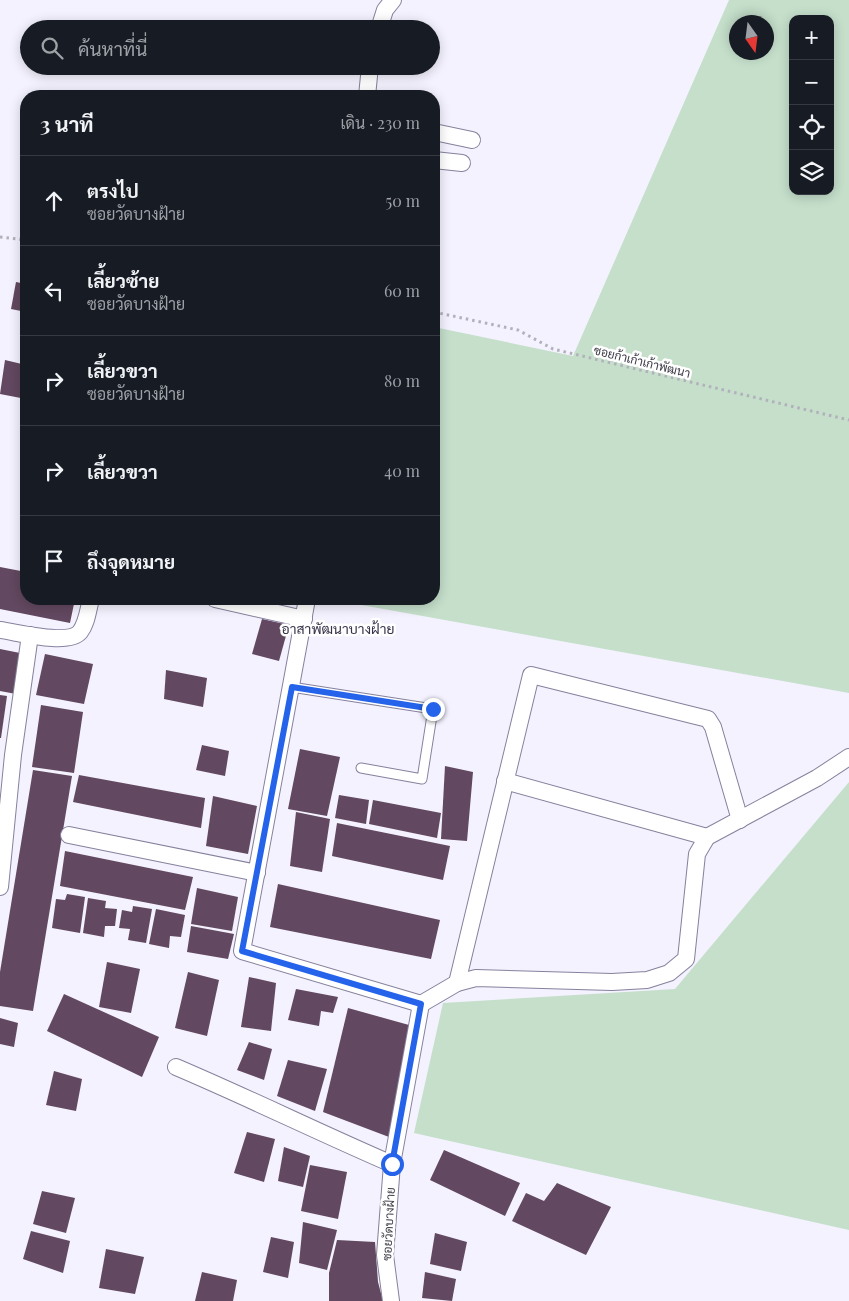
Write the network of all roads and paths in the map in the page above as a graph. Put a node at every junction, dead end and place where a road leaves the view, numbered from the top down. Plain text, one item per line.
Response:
1 (393, 0) edge
2 (382, 20) edge
3 (369, 75) edge
4 (368, 90) edge
5 (440, 133) edge
6 (472, 140) dead end
7 (440, 161) edge
8 (462, 163) dead end
9 (0, 236) edge
10 (20, 239) edge
11 (440, 313) edge
12 (849, 420) edge
13 (89, 605) edge
14 (242, 605) edge
15 (306, 605) edge
16 (304, 619) junction
17 (0, 630) edge
18 (30, 635) junction
19 (292, 687) junction
20 (849, 757) edge
21 (361, 768) dead end
22 (505, 781) junction
23 (740, 820) junction
24 (69, 836) dead end
25 (707, 837) junction
26 (257, 874) junction
27 (0, 887) edge
28 (457, 983) junction
29 (421, 1004) junction
30 (176, 1066) dead end
31 (392, 1164) junction
32 (392, 1301) edge

1 - 2 street
3 - 4 street
5 - 6 street
7 - 8 street
9 - 10 path
11 - 12 path, ซอยก้าเก้าเก้าพัฒนา
13 - 18 street
14 - 16 street
15 - 16 street
16 - 19 street
17 - 18 street
18 - 27 street
19 - 21 lane
19 - 26 street
20 - 23 street
22 - 23 street
22 - 25 street
22 - 28 street
23 - 25 street
24 - 26 street
25 - 28 street
26 - 29 street
28 - 29 street
29 - 31 street, ซอยวัดบางฝ้าย
30 - 31 street
31 - 32 street, ซอยวัดบางฝ้าย

